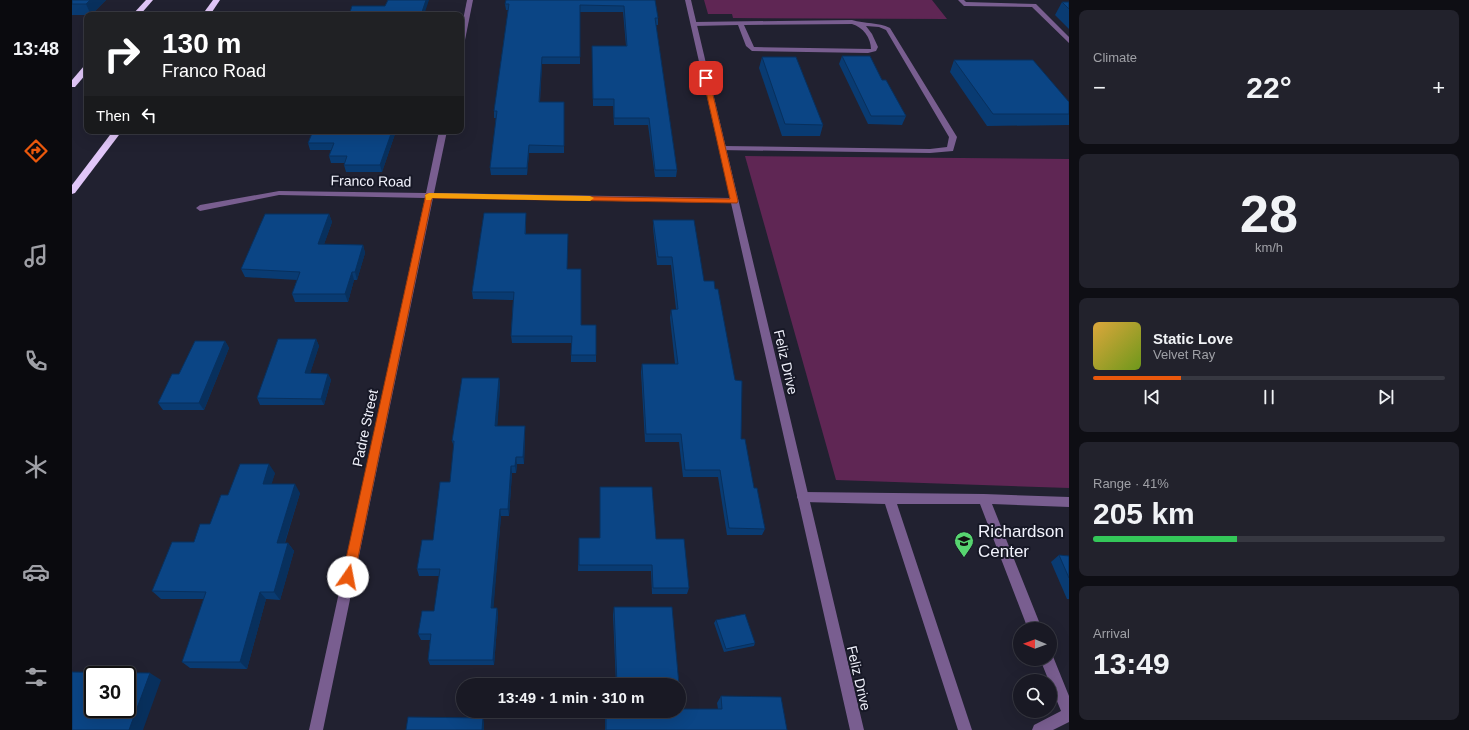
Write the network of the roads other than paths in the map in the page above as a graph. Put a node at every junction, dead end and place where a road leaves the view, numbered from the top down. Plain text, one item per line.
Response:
1 (150, 0) edge
2 (217, 0) edge
3 (470, 0) edge
4 (688, 0) edge
5 (961, 0) edge
6 (139, 12) edge
7 (208, 12) edge
8 (694, 24) junction
9 (742, 24) junction
10 (860, 24) junction
11 (464, 30) edge
12 (1069, 41) edge
13 (84, 71) edge
14 (72, 85) edge
15 (116, 134) edge
16 (442, 134) edge
17 (722, 148) junction
18 (72, 191) edge
19 (429, 195) junction
20 (734, 201) junction
21 (200, 208) dead end
22 (803, 497) junction
23 (889, 499) junction
24 (984, 499) junction
25 (1069, 502) edge
26 (1032, 622) edge
27 (1050, 666) edge
28 (1069, 714) edge
29 (316, 730) edge
30 (857, 730) edge
31 (965, 730) edge
32 (1039, 730) edge

1 - 6 highway
2 - 7 highway
3 - 11 street
4 - 8 street, Feliz Drive
5 - 12 street
8 - 9 street
8 - 17 street, Feliz Drive
9 - 10 street
9 - 10 street
10 - 17 street
13 - 14 highway
15 - 18 highway
16 - 19 street, Padre Street
17 - 20 street, Feliz Drive
19 - 20 street, Franco Road
19 - 21 street, Franco Road
19 - 29 street, Padre Street
20 - 22 street, Feliz Drive
22 - 23 street
22 - 30 street, Feliz Drive
23 - 24 street
23 - 31 street
24 - 25 street
24 - 26 street
27 - 28 street
28 - 32 street

